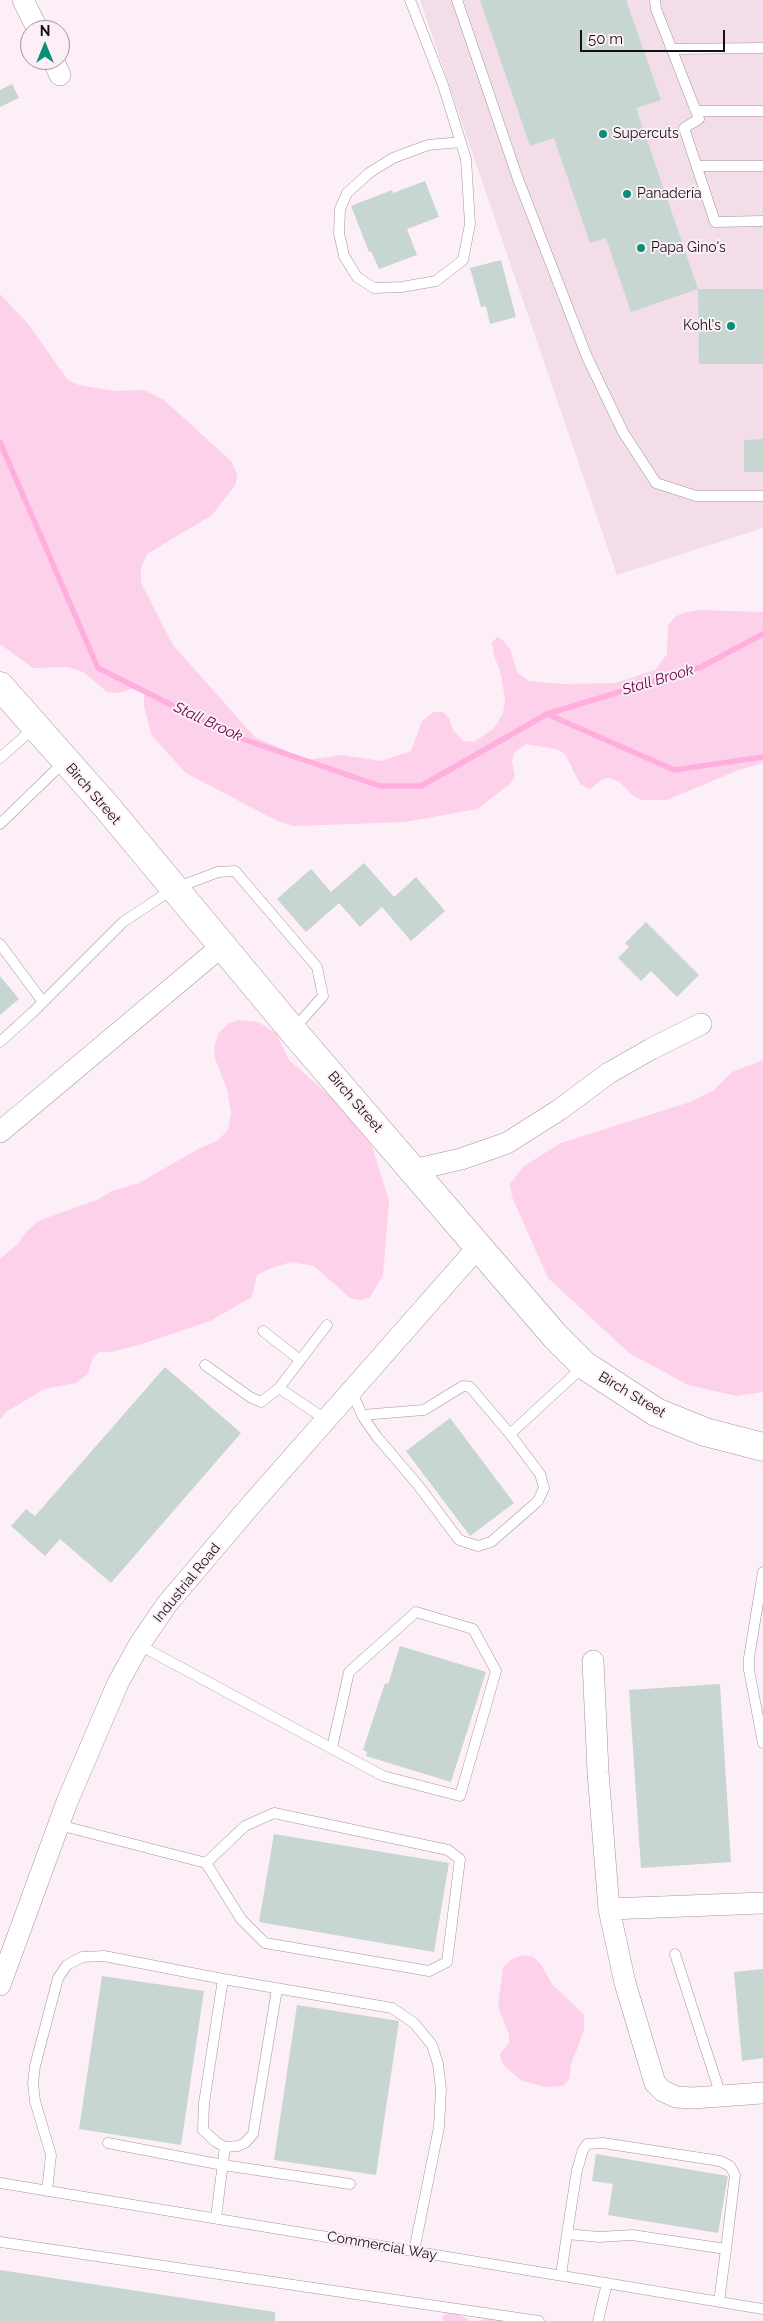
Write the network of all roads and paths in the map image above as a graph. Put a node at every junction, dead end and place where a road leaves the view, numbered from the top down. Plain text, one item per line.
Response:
1 (23, 0) edge
2 (410, 0) edge
3 (457, 0) edge
4 (655, 0) edge
5 (33, 20) edge
6 (763, 48) edge
7 (671, 49) junction
8 (696, 111) junction
9 (763, 111) edge
10 (461, 142) junction
11 (697, 166) junction
12 (763, 166) edge
13 (763, 221) edge
14 (763, 496) edge
15 (0, 686) edge
16 (35, 727) junction
17 (0, 758) edge
18 (65, 761) junction
19 (0, 824) edge
20 (173, 889) junction
21 (0, 944) edge
22 (222, 946) junction
23 (43, 1002) junction
24 (702, 1024) dead end
25 (293, 1030) junction
26 (0, 1042) edge
27 (0, 1132) edge
28 (413, 1170) junction
29 (479, 1246) junction
30 (327, 1325) dead end
31 (263, 1331) dead end
32 (300, 1360) junction
33 (206, 1365) dead end
34 (584, 1366) junction
35 (279, 1388) junction
36 (351, 1390) junction
37 (362, 1415) junction
38 (325, 1420) junction
39 (510, 1434) junction
40 (763, 1446) edge
41 (763, 1572) edge
42 (139, 1645) junction
43 (593, 1661) dead end
44 (763, 1743) edge
45 (332, 1748) junction
46 (59, 1824) junction
47 (206, 1862) junction
48 (763, 1903) edge
49 (610, 1909) junction
50 (675, 1954) dead end
51 (223, 1979) junction
52 (0, 1985) edge
53 (277, 1989) junction
54 (763, 2093) edge
55 (721, 2096) junction
56 (108, 2143) dead end
57 (225, 2148) junction
58 (223, 2165) junction
59 (0, 2183) edge
60 (350, 2184) dead end
61 (47, 2191) junction
62 (216, 2217) junction
63 (567, 2234) junction
64 (0, 2242) edge
65 (726, 2248) junction
66 (414, 2252) junction
67 (561, 2275) junction
68 (607, 2283) junction
69 (719, 2302) junction
70 (763, 2309) edge
71 (539, 2321) edge
72 (598, 2321) edge

1 - 5 street
2 - 10 lane
3 - 14 lane
4 - 7 lane
6 - 7 lane
7 - 8 lane
8 - 9 lane
8 - 11 lane
10 - 10 lane
11 - 12 lane
11 - 13 lane
15 - 16 street, Birch Street
16 - 17 lane
16 - 18 street, Birch Street
18 - 19 lane
18 - 20 street, Birch Street
20 - 22 street, Birch Street
20 - 23 lane
20 - 25 lane
21 - 23 lane
22 - 25 street, Birch Street
22 - 27 street
23 - 26 lane
24 - 28 street
25 - 28 street, Birch Street
28 - 29 street, Birch Street
29 - 34 street, Birch Street
29 - 36 street, Industrial Road
30 - 32 lane
31 - 32 lane
32 - 35 lane
33 - 35 lane
34 - 39 lane
34 - 40 street, Birch Street
35 - 38 lane
36 - 37 lane
36 - 38 street, Industrial Road
37 - 39 lane
37 - 39 lane
38 - 42 street, Industrial Road
41 - 44 lane
42 - 45 lane
42 - 46 street, Industrial Road
43 - 49 street
45 - 45 lane
46 - 47 lane
46 - 52 street, Industrial Road
47 - 47 lane
48 - 49 street
49 - 55 street
50 - 55 lane
51 - 53 lane
51 - 57 lane
51 - 61 lane
53 - 57 lane
53 - 66 lane
54 - 55 street
56 - 58 lane
57 - 58 lane
58 - 60 lane
58 - 62 lane
59 - 61 lane, Commercial Way
61 - 62 lane, Commercial Way
62 - 66 lane, Commercial Way
63 - 65 lane
63 - 65 lane
63 - 67 lane
64 - 71 lane
65 - 69 lane
66 - 67 lane, Commercial Way
67 - 68 lane, Commercial Way
68 - 69 lane, Commercial Way
68 - 72 lane
69 - 70 lane, Commercial Way

